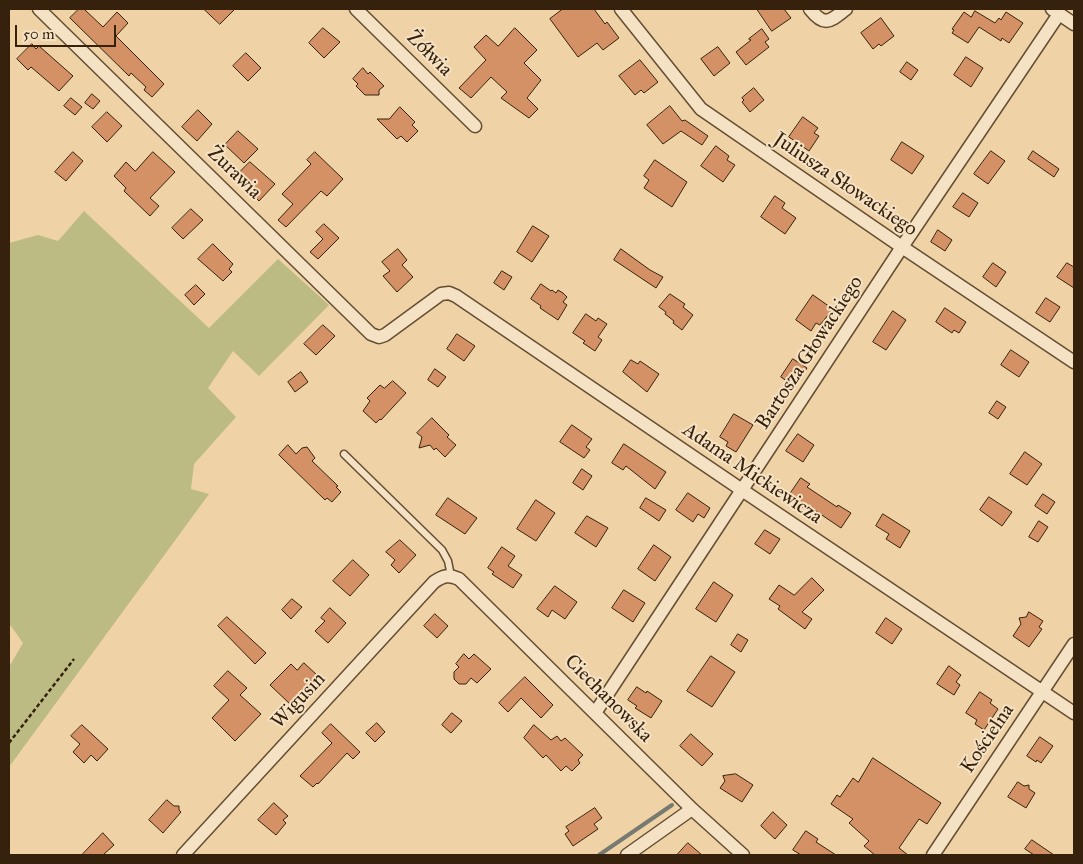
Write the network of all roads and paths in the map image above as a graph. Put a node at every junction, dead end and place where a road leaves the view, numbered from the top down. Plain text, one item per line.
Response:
1 (39, 9) edge
2 (356, 9) edge
3 (621, 9) edge
4 (810, 9) edge
5 (846, 9) edge
6 (1056, 11) edge
7 (1074, 24) edge
8 (475, 126) dead end
9 (902, 247) junction
10 (408, 318) joint
11 (1074, 362) edge
12 (344, 454) dead end
13 (742, 490) junction
14 (448, 576) junction
15 (1074, 644) edge
16 (74, 659) dead end
17 (1043, 692) junction
18 (594, 713) junction
19 (1074, 713) edge
20 (9, 743) edge
21 (692, 809) junction
22 (183, 855) edge
23 (626, 855) edge
24 (743, 855) edge
25 (933, 855) edge

1 - 10 street, Żurawia
2 - 8 street, Żółwia
3 - 9 street, Juliusza Słowackiego
4 - 5 street
6 - 7 street
6 - 9 street, Bartosza Głowackiego
9 - 11 street, Juliusza Słowackiego
9 - 13 street, Bartosza Głowackiego
10 - 13 street, Adama Mickiewicza
12 - 14 lane
13 - 17 street, Adama Mickiewicza
13 - 18 street, Bartosza Głowackiego
14 - 18 street, Ciechanowska
14 - 22 street, Wigusin
15 - 17 street, Kościelna
16 - 20 path
17 - 19 street, Adama Mickiewicza
17 - 25 street, Kościelna
18 - 21 street, Ciechanowska
21 - 23 street
21 - 24 street, Ciechanowska

